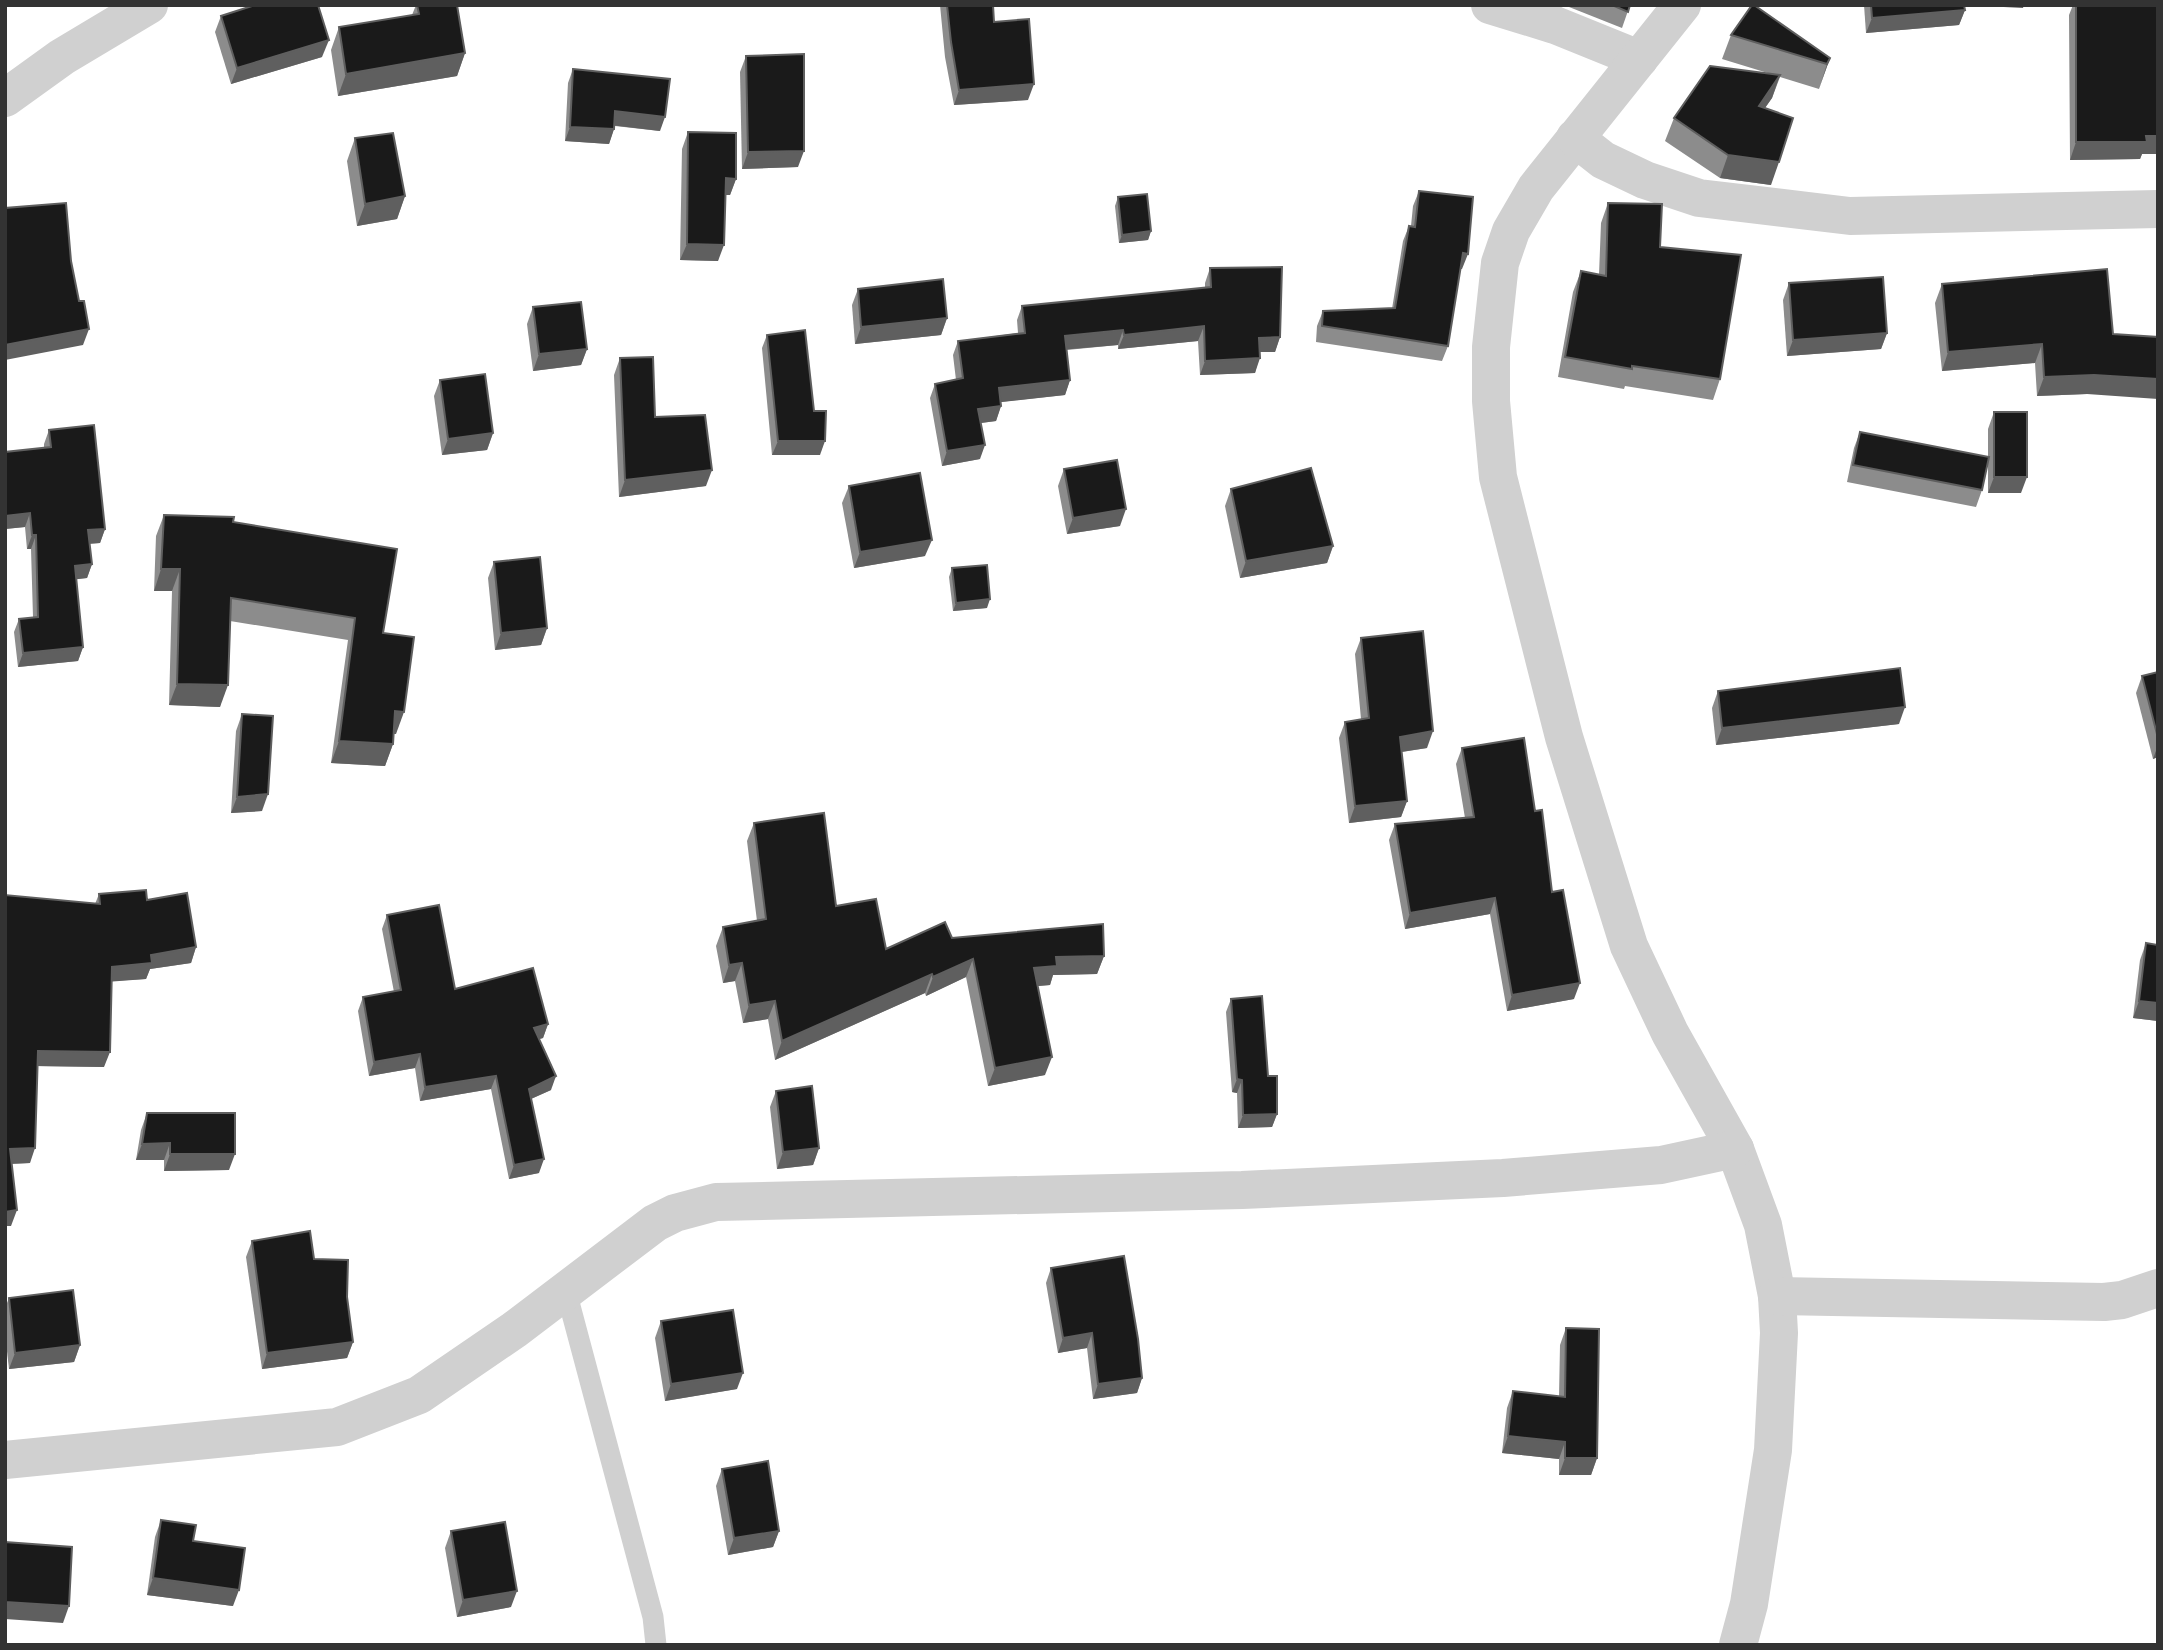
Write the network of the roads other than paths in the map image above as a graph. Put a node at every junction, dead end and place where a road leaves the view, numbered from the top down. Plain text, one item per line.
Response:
1 (149, 5) edge
2 (1489, 5) edge
3 (1682, 5) edge
4 (1639, 59) junction
5 (5, 98) edge
6 (1575, 138) junction
7 (2158, 209) edge
8 (1735, 1149) junction
9 (2158, 1288) edge
10 (566, 1291) junction
11 (1777, 1296) junction
12 (5, 1461) edge
13 (656, 1645) edge
14 (1738, 1645) edge

1 - 5 street
2 - 4 street
3 - 4 street
4 - 6 street
6 - 7 street
6 - 8 street
8 - 10 street
8 - 11 street
9 - 11 street
10 - 12 street
10 - 13 lane
11 - 14 street

